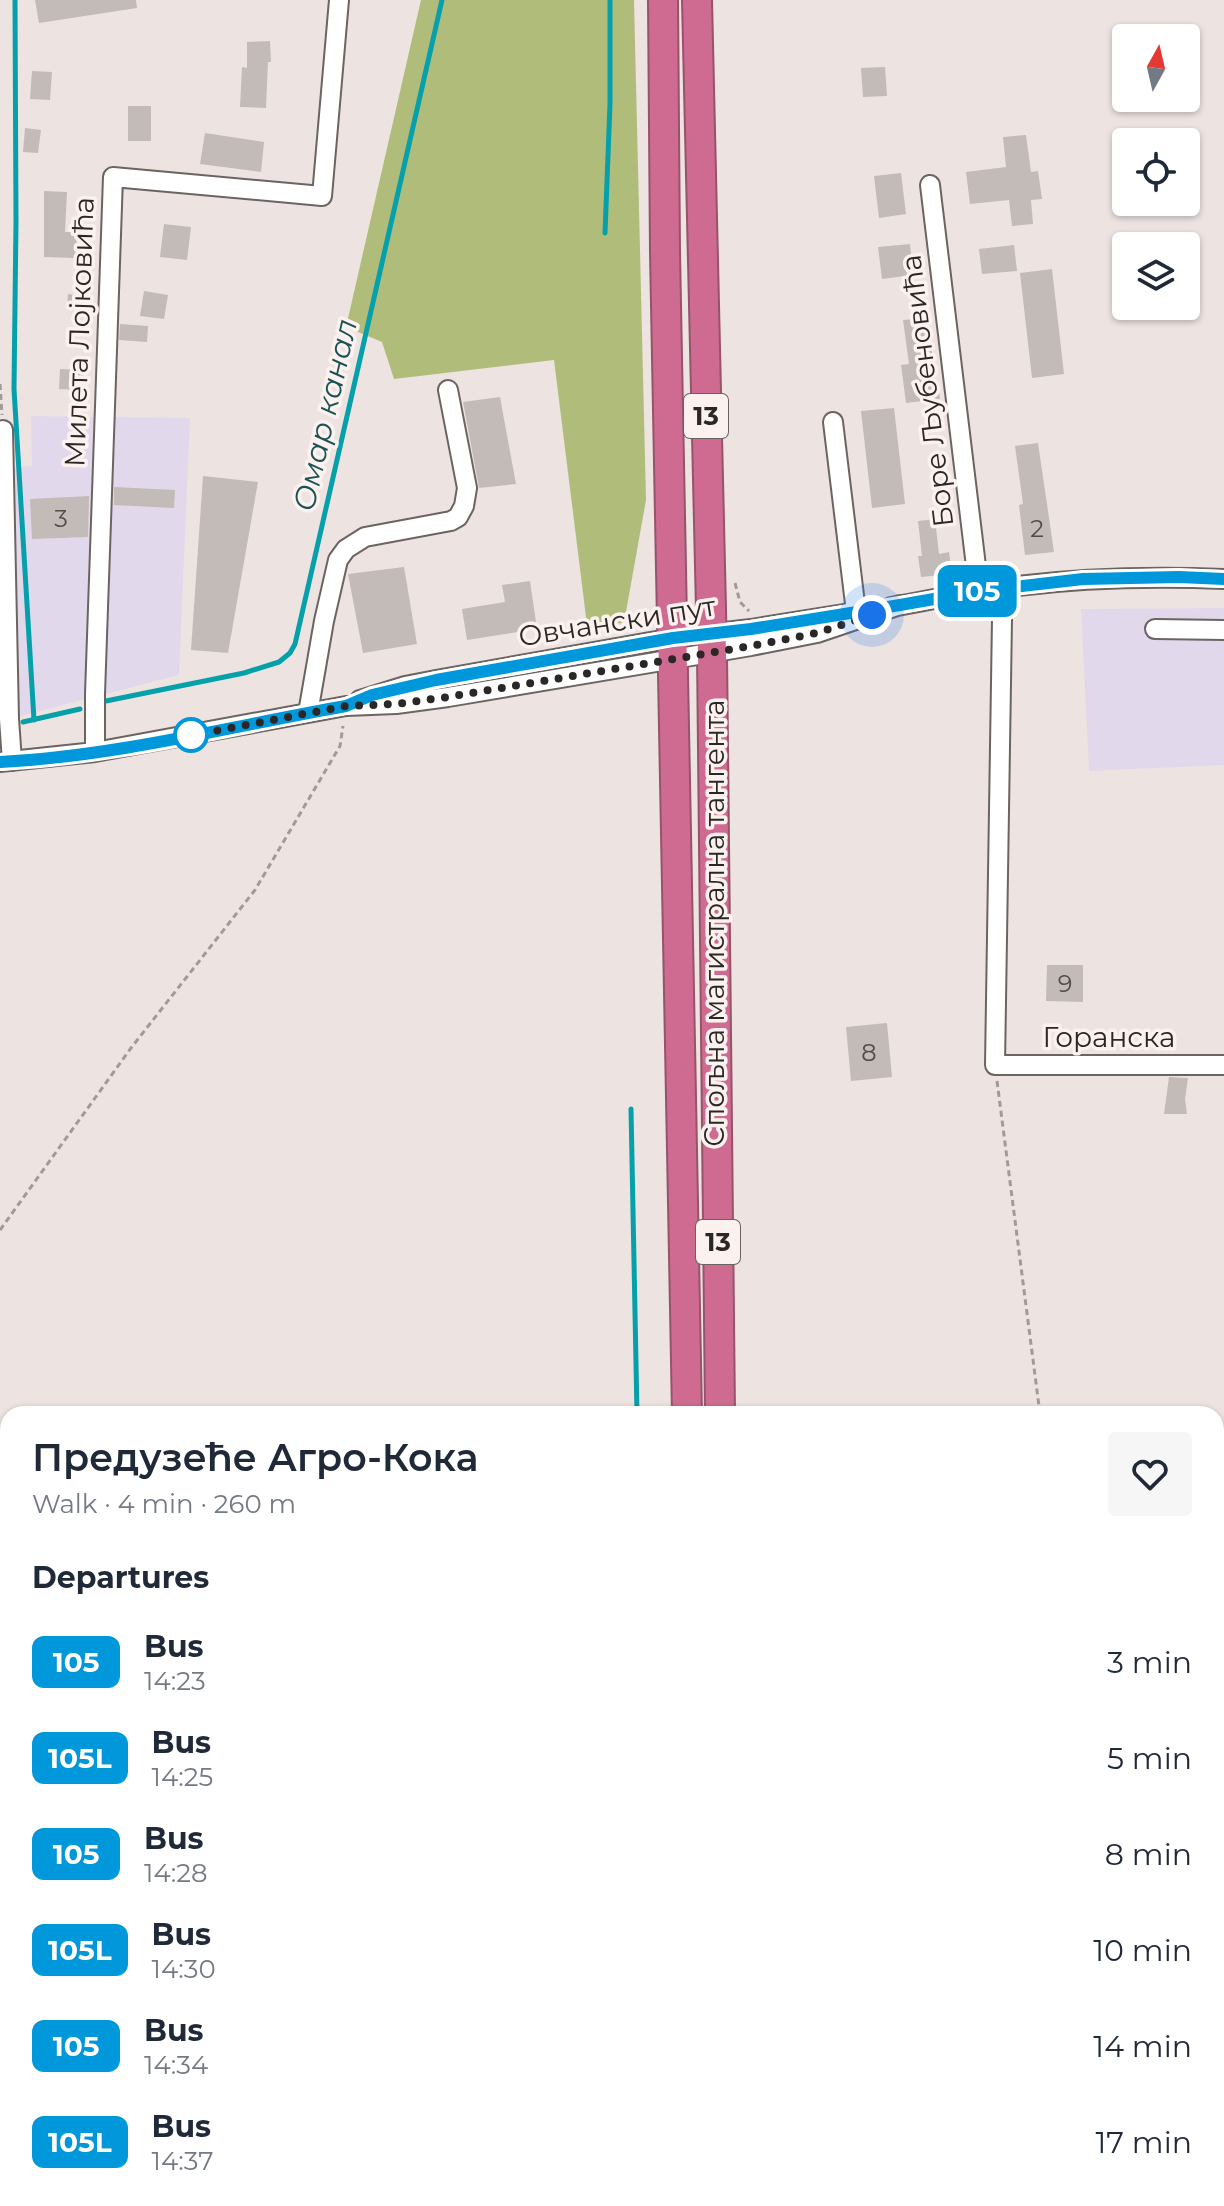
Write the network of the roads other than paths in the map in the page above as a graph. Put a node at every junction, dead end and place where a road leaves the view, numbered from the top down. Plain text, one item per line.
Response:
1 (339, 0) edge
2 (663, 0) edge
3 (697, 0) edge
4 (930, 185) dead end
5 (448, 390) dead end
6 (833, 422) dead end
7 (3, 430) road end
8 (1224, 579) edge
9 (989, 589) junction
10 (900, 605) junction
11 (856, 612) junction
12 (1155, 629) dead end
13 (1224, 630) edge
14 (712, 643) junction
15 (673, 649) junction
16 (308, 713) junction
17 (95, 752) junction
18 (6, 762) edge
19 (995, 1065) joint
20 (1224, 1065) edge
21 (687, 1406) edge
22 (720, 1406) edge

1 - 17 street, Милета Лојковића
2 - 15 highway, Спољна магистрална тангента / 13
3 - 14 highway, Спољна магистрална тангента / 13
4 - 9 street, Боре Љубеновића
5 - 16 street
6 - 11 street
7 - 18 street
8 - 9 street, Овчански пут
9 - 10 street, Овчански пут
9 - 19 street, Боре Љубеновића
10 - 11 street, Овчански пут
10 - 14 street, Овчански пут
11 - 14 street, Овчански пут
12 - 13 street
14 - 15 street, Овчански пут
14 - 22 highway, Спољна магистрална тангента / 13
15 - 16 street, Овчански пут
15 - 21 highway, Спољна магистрална тангента / 13
16 - 17 street, Овчански пут
17 - 18 street, Овчански пут
19 - 20 street, Горанска

